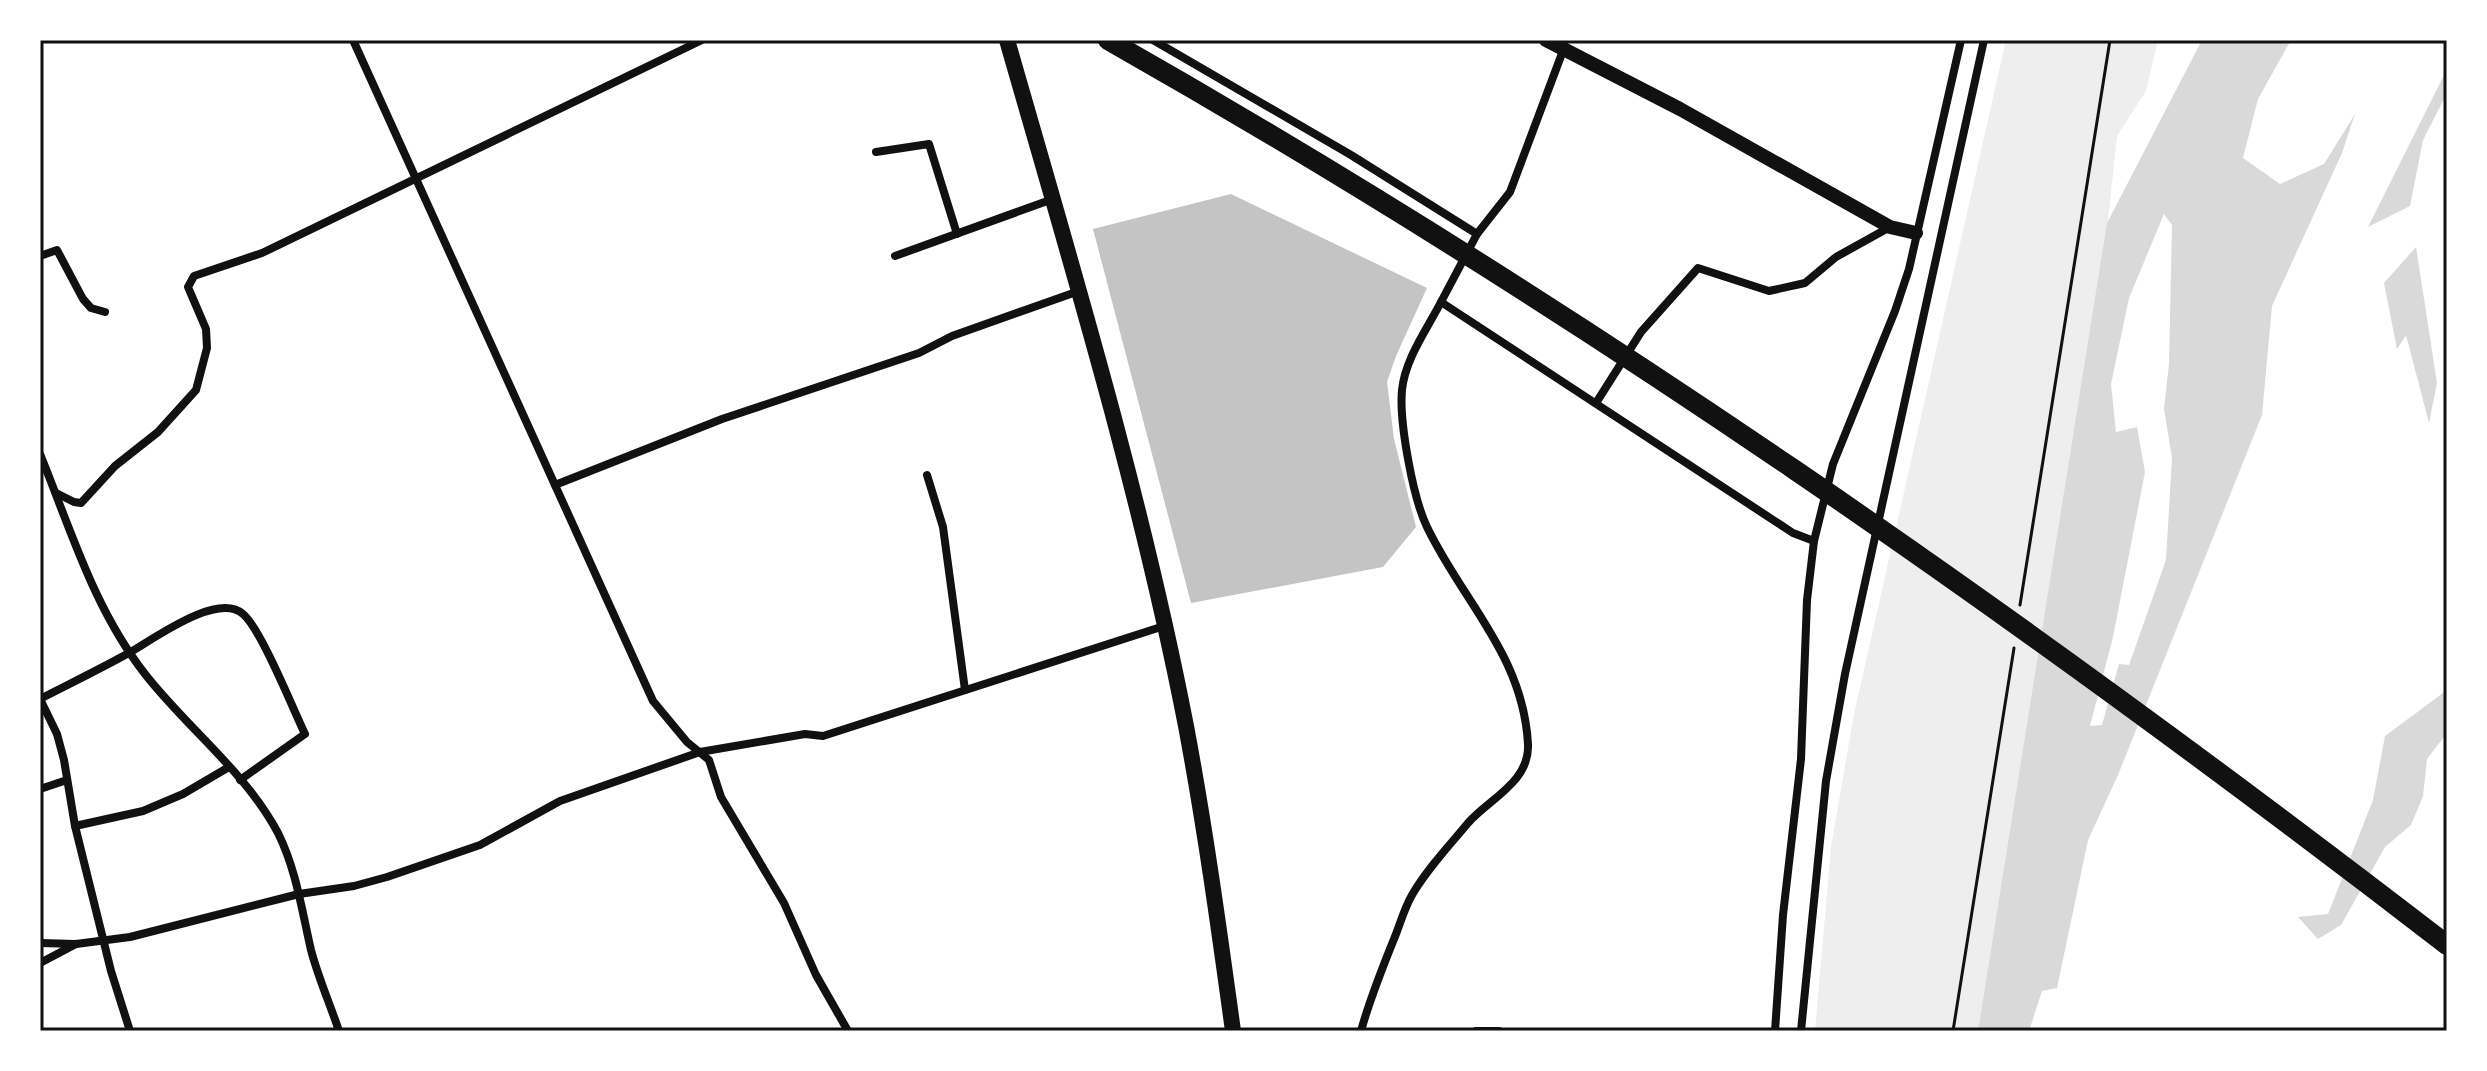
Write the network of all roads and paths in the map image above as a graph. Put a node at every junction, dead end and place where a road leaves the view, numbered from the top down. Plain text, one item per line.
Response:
1 (353, 40) edge
2 (702, 40) edge
3 (1007, 40) edge
4 (1108, 40) edge
5 (1153, 40) edge
6 (1546, 40) edge
7 (1961, 40) edge
8 (1984, 40) edge
9 (2110, 40) edge
10 (1564, 48) junction
11 (876, 152) dead end
12 (417, 180) junction
13 (1053, 199) junction
14 (1890, 227) junction
15 (1916, 233) junction
16 (957, 234) junction
17 (1477, 234) junction
18 (40, 256) edge
19 (895, 256) dead end
20 (1079, 291) junction
21 (1441, 302) junction
22 (105, 312) dead end
23 (1596, 403) junction
24 (40, 454) edge
25 (927, 475) dead end
26 (555, 485) junction
27 (56, 493) junction
28 (1814, 541) junction
29 (2020, 606) dead end
30 (1164, 626) junction
31 (2015, 638) dead end
32 (130, 653) junction
33 (965, 690) junction
34 (40, 699) edge
35 (700, 752) junction
36 (229, 767) junction
37 (67, 780) junction
38 (240, 780) junction
39 (40, 789) edge
40 (75, 826) junction
41 (299, 894) junction
42 (103, 941) junction
43 (40, 943) edge
44 (76, 944) junction
45 (2447, 945) edge
46 (40, 963) edge
47 (130, 1031) edge
48 (339, 1031) edge
49 (848, 1031) edge
50 (1233, 1031) edge
51 (1361, 1031) edge
52 (1476, 1031) edge
53 (1499, 1031) edge
54 (1775, 1031) edge
55 (1801, 1031) edge
56 (1953, 1031) edge

1 - 12 street
2 - 12 street
3 - 13 main road
4 - 45 highway
5 - 17 street
6 - 10 street
7 - 15 street
8 - 55 street
9 - 29 path
10 - 14 street
10 - 17 street
11 - 16 street
12 - 26 street
12 - 27 street
13 - 16 street
13 - 20 main road
14 - 15 street
14 - 23 street
15 - 28 street
16 - 19 street
17 - 21 street
18 - 22 street
20 - 26 street
20 - 30 main road
21 - 23 street
21 - 51 street
23 - 28 street
24 - 27 street
25 - 33 street
26 - 35 street
27 - 32 street
28 - 54 street
30 - 33 street
30 - 50 main road
31 - 56 path
32 - 34 street
32 - 36 street
32 - 38 street
33 - 35 street
34 - 37 street
35 - 41 street
35 - 49 street
36 - 38 street
36 - 40 street
37 - 39 street
37 - 40 street
38 - 41 street
40 - 42 street
41 - 42 street
41 - 48 street
42 - 44 street
42 - 47 street
43 - 44 street
44 - 46 street
52 - 53 street

